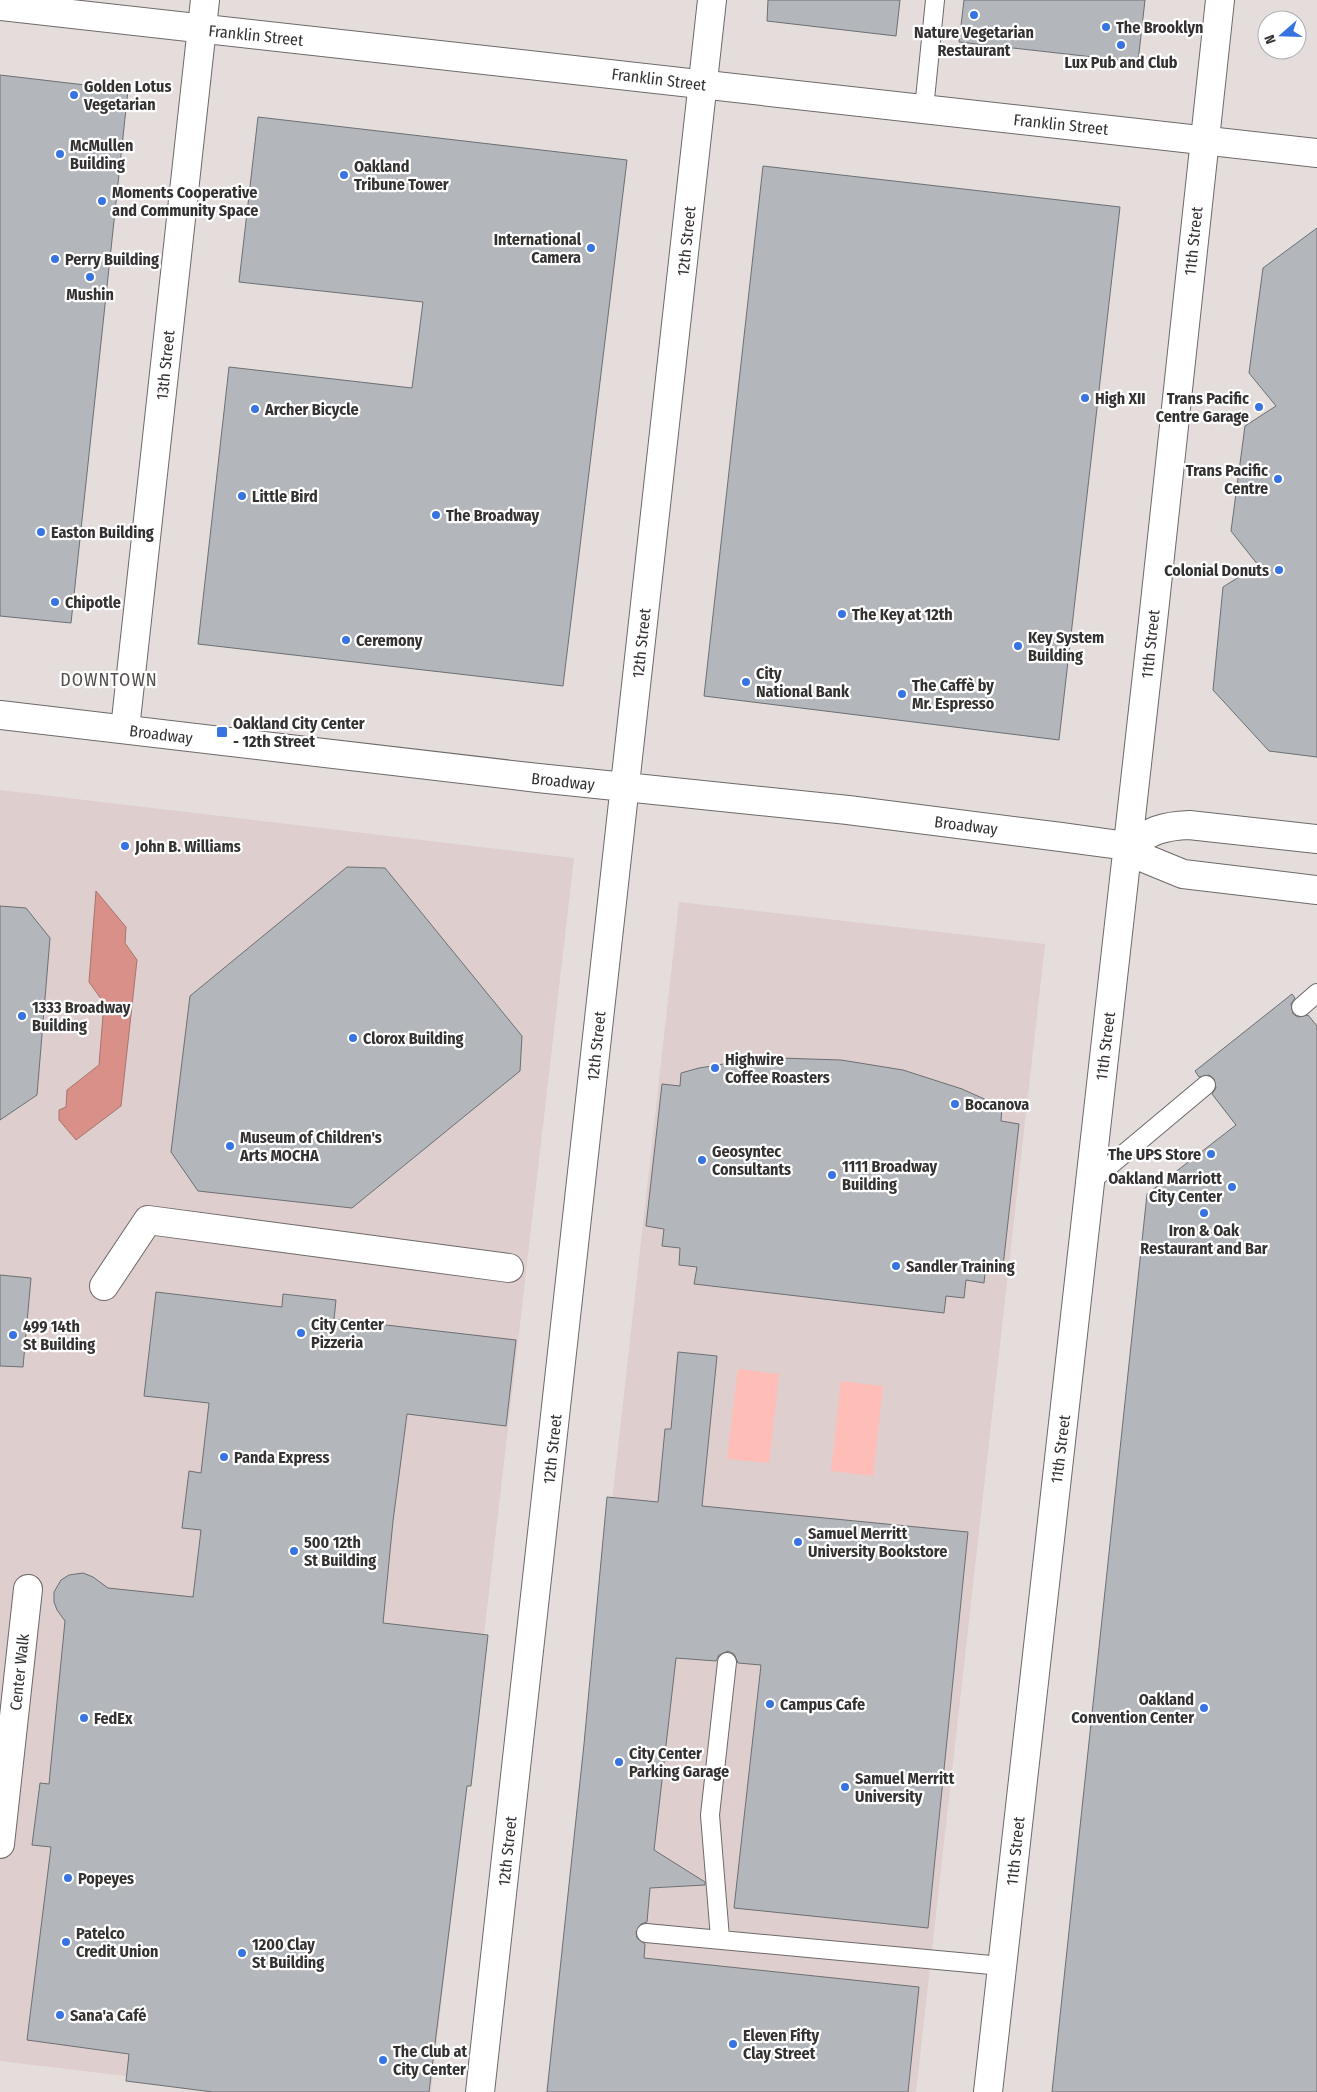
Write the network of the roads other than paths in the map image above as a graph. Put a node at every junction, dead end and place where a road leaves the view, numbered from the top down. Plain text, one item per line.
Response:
1 (205, 0) edge
2 (712, 0) edge
3 (935, 0) edge
4 (1220, 0) edge
5 (0, 6) edge
6 (202, 29) junction
7 (703, 84) junction
8 (924, 109) junction
9 (1205, 140) junction
10 (1317, 152) edge
11 (0, 715) edge
12 (125, 729) junction
13 (625, 788) junction
14 (1317, 840) edge
15 (1127, 846) junction
16 (1317, 890) edge
17 (1317, 993) edge
18 (1301, 1007) dead end
19 (1206, 1086) dead end
20 (1089, 1183) junction
21 (509, 1268) dead end
22 (104, 1286) dead end
23 (28, 1590) dead end
24 (727, 1662) dead end
25 (0, 1844) edge
26 (646, 1932) dead end
27 (720, 1938) junction
28 (1002, 1966) junction
29 (480, 2092) edge
30 (988, 2092) edge

1 - 6 main road, 13th Street
2 - 7 main road, 12th Street
3 - 8 lane
4 - 9 main road, 11th Street
5 - 6 main road, Franklin Street
6 - 7 main road, Franklin Street
6 - 12 main road, 13th Street
7 - 8 main road, Franklin Street
7 - 13 main road, 12th Street
8 - 9 main road, Franklin Street
9 - 10 main road, Franklin Street
9 - 15 main road, 11th Street
11 - 12 main road, Broadway
12 - 13 main road, Broadway
13 - 15 main road, Broadway
13 - 29 main road, 12th Street
14 - 15 main road
15 - 16 main road, Broadway
15 - 20 main road, 11th Street
17 - 18 lane
19 - 20 lane
20 - 28 main road, 11th Street
21 - 22 main road
23 - 25 main road, Center Walk
24 - 27 lane
26 - 27 lane
27 - 28 lane
28 - 30 main road, 11th Street

